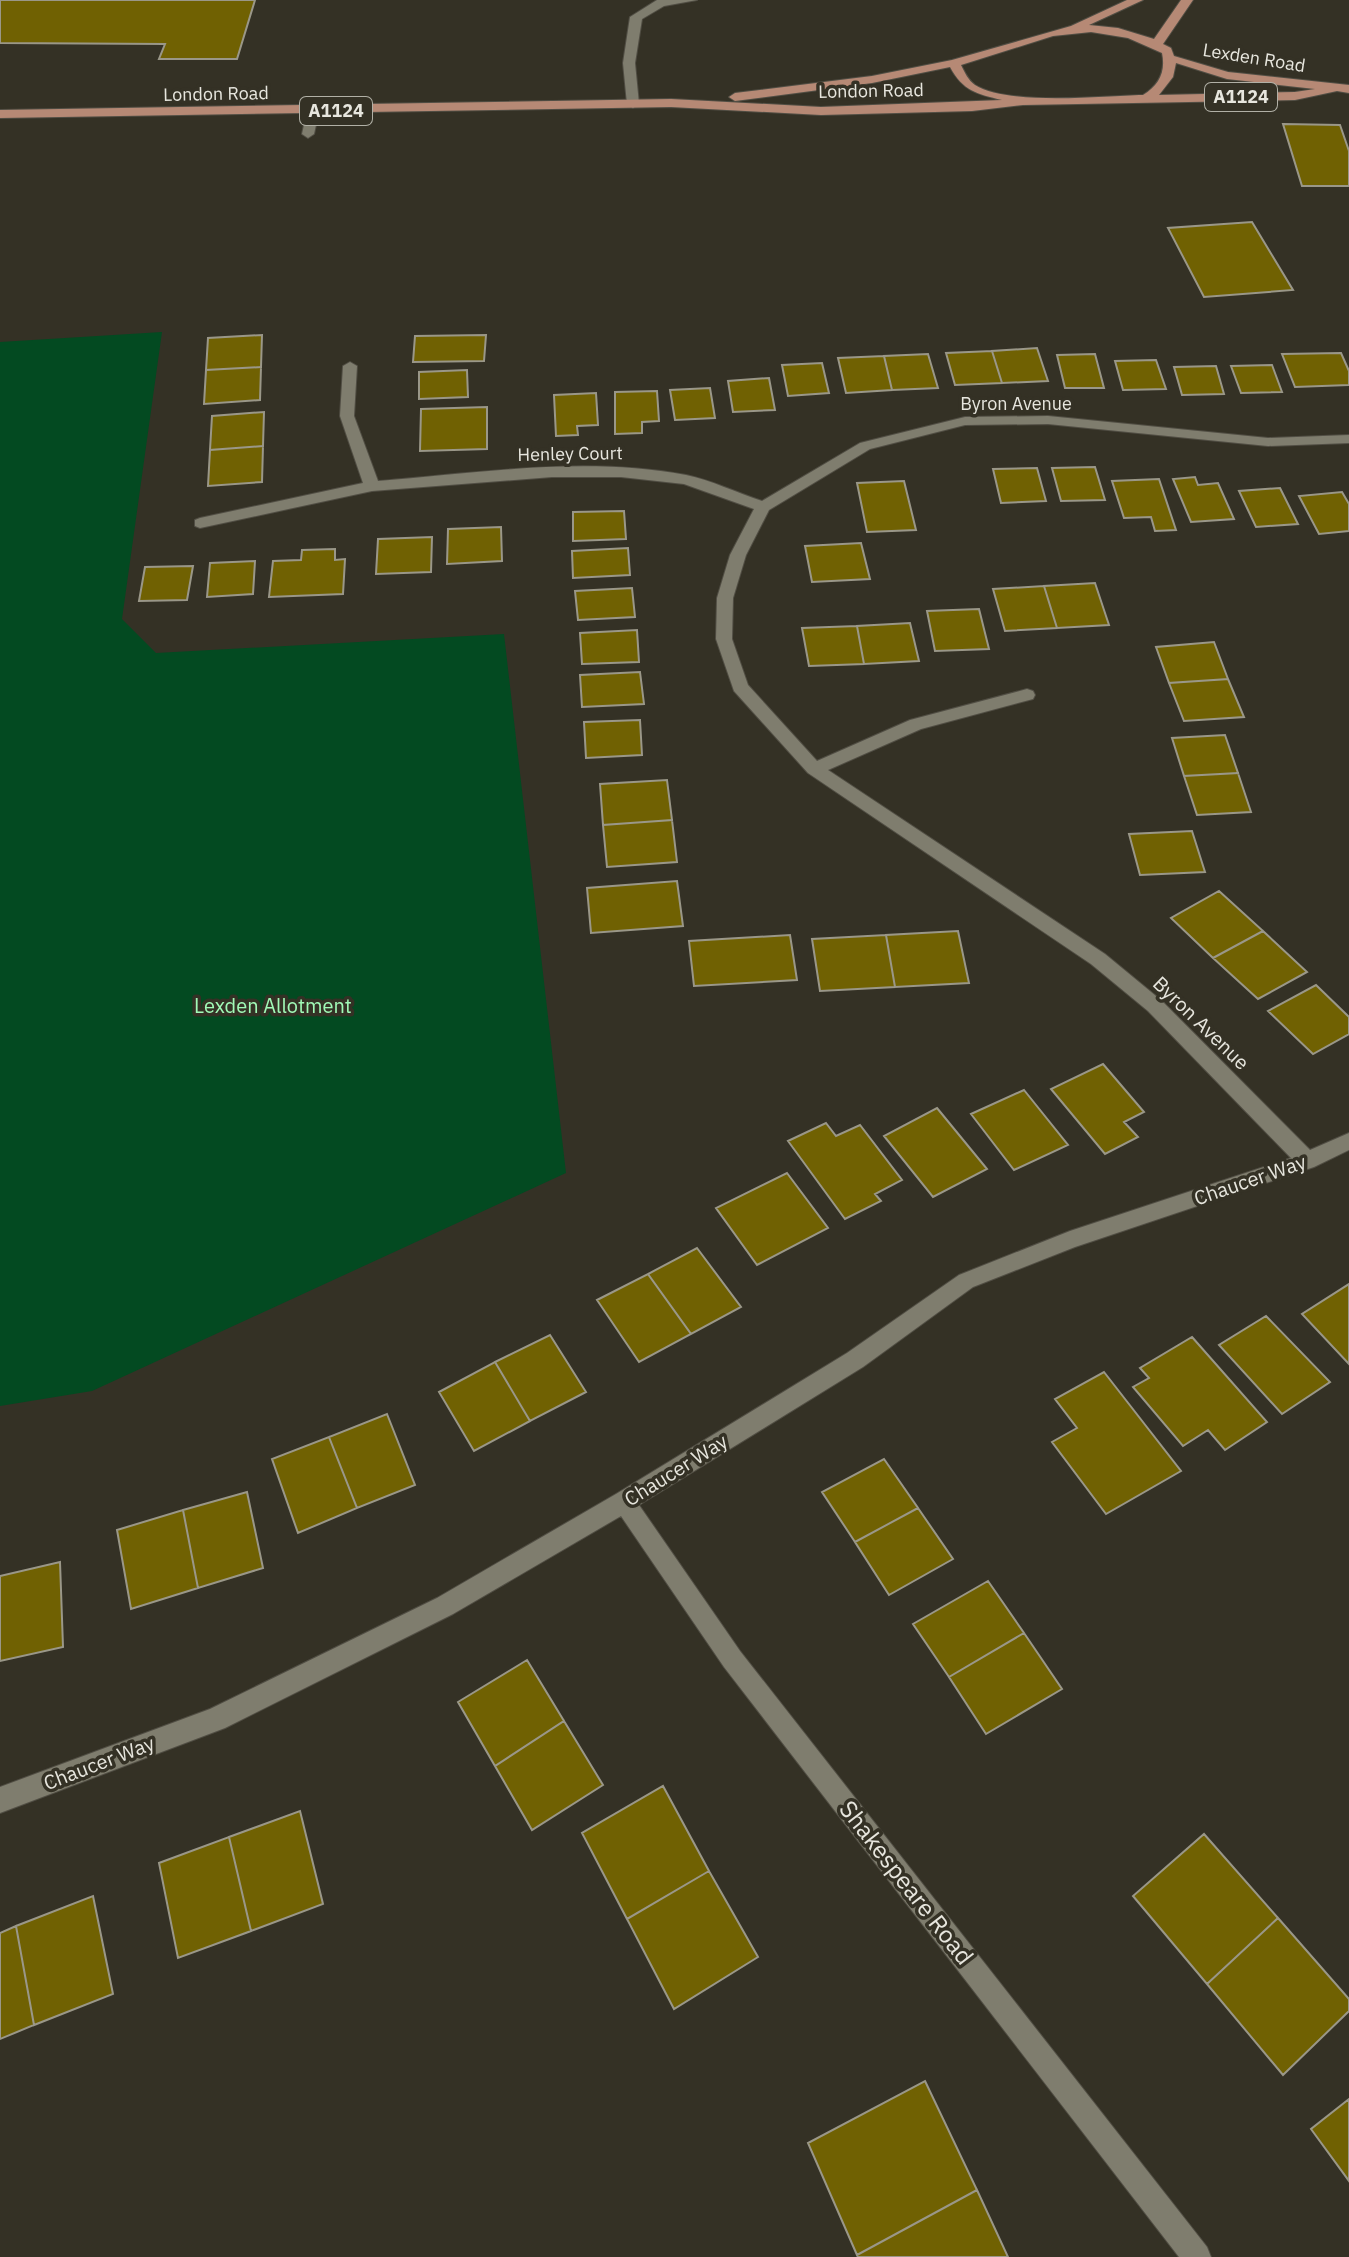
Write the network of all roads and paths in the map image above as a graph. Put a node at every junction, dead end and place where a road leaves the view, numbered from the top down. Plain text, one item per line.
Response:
1 (691, 0) edge
2 (1137, 0) edge
3 (1187, 0) edge
4 (663, 2) edge
5 (1066, 30) junction
6 (1157, 44) junction
7 (1170, 58) junction
8 (954, 63) junction
9 (1333, 89) junction
10 (1349, 89) edge
11 (1148, 97) junction
12 (1023, 101) junction
13 (671, 103) junction
14 (633, 104) junction
15 (313, 111) junction
16 (0, 114) edge
17 (308, 134) dead end
18 (350, 366) dead end
19 (1349, 439) edge
20 (372, 486) junction
21 (763, 507) junction
22 (200, 523) dead end
23 (1027, 695) dead end
24 (814, 769) junction
25 (1349, 1141) edge
26 (1307, 1161) junction
27 (624, 1502) junction
28 (0, 1800) edge
29 (1197, 2257) edge

1 - 4 street
2 - 5 main road
3 - 6 main road
4 - 14 street
5 - 6 main road
5 - 8 main road, London Road
6 - 7 main road
7 - 9 main road, Lexden Road / A1124
7 - 11 main road
8 - 12 main road
8 - 13 main road, London Road / A1124
9 - 10 main road, Lexden Road / A1124
9 - 11 main road, Lexden Road / A1124
11 - 12 main road, Lexden Road
12 - 13 main road, London Road / A1124
13 - 14 main road, London Road / A1124
14 - 15 main road, London Road / A1124
15 - 16 main road, London Road / A1124
15 - 17 street
18 - 20 street
19 - 21 street, Byron Avenue
20 - 21 street, Henley Court
20 - 22 street, Henley Court
21 - 24 street, Byron Avenue
23 - 24 street
24 - 26 street, Byron Avenue
25 - 26 street, Chaucer Way
26 - 27 street, Chaucer Way
27 - 28 street, Chaucer Way
27 - 29 street, Shakespeare Road

